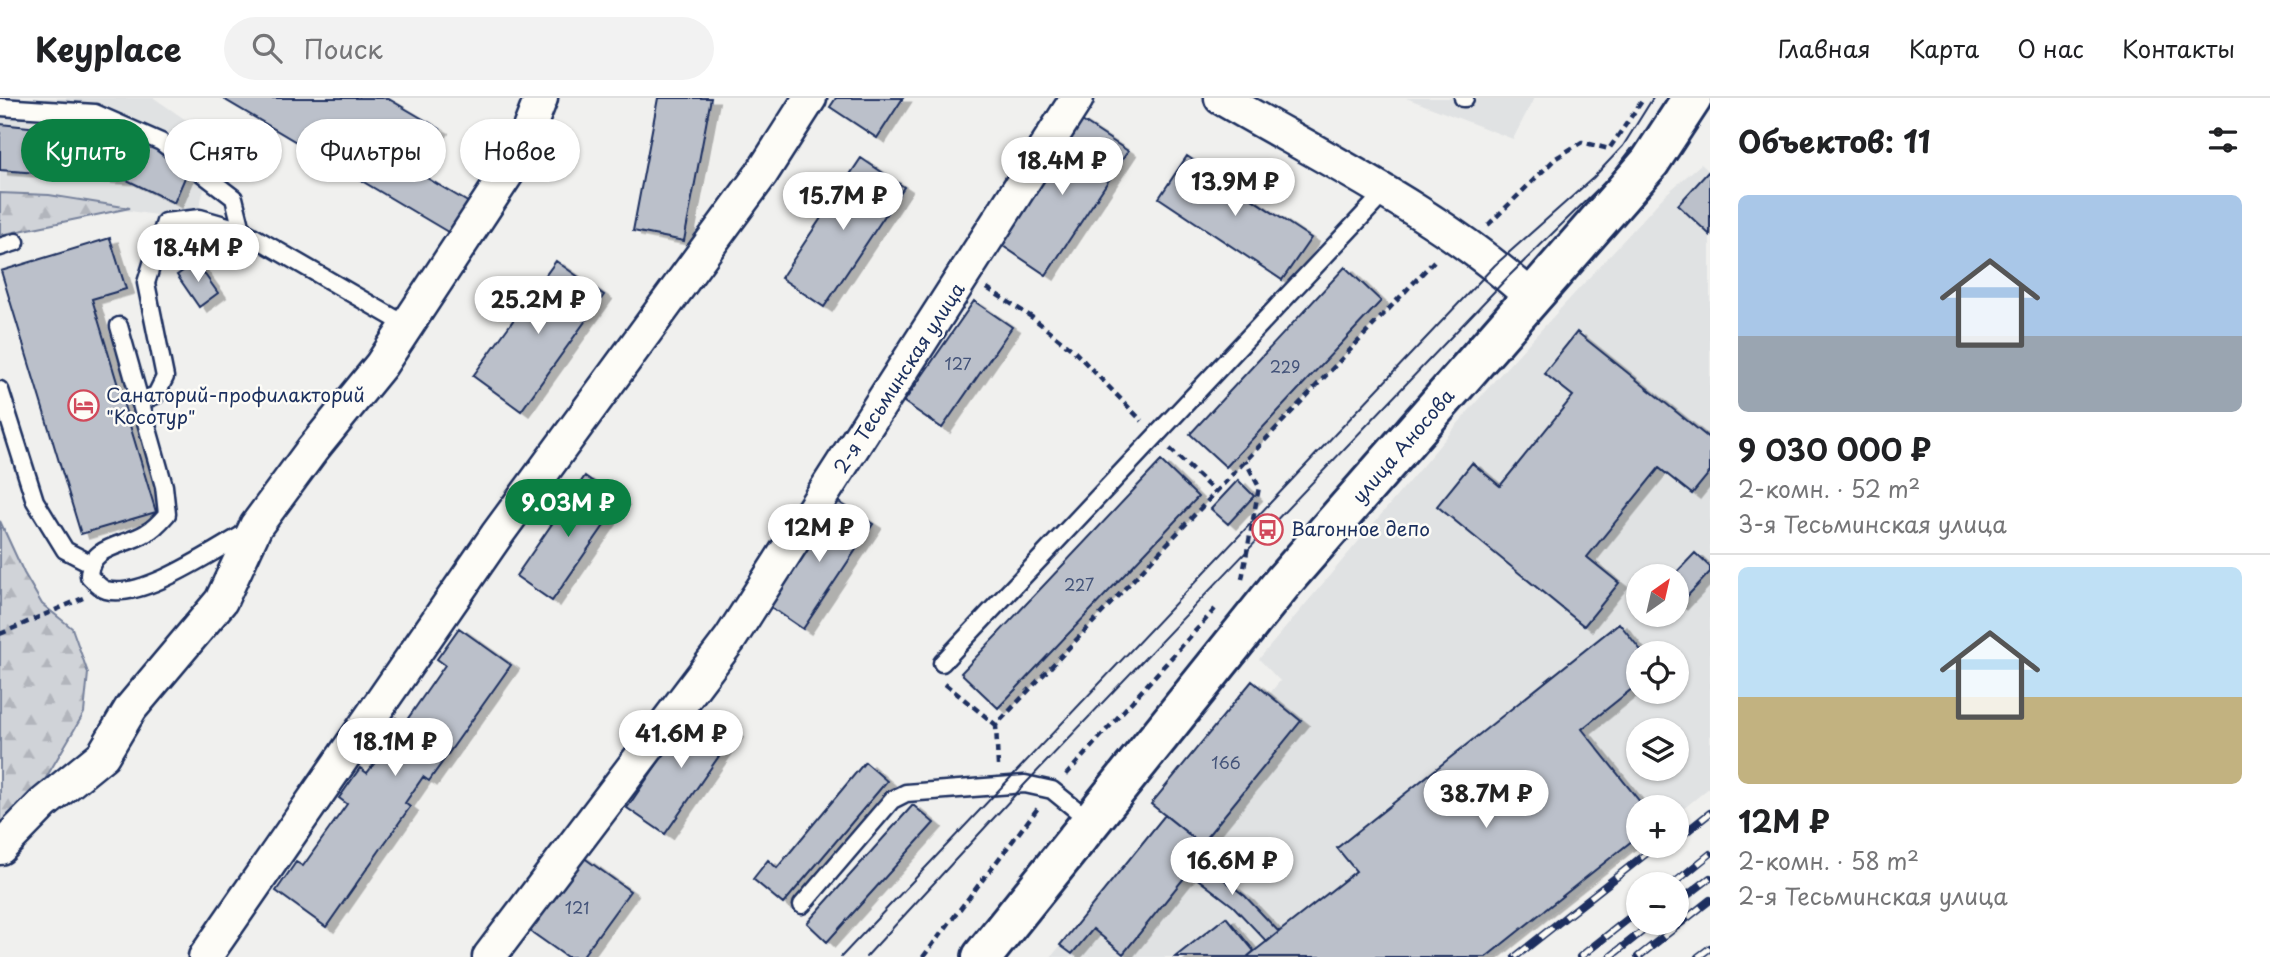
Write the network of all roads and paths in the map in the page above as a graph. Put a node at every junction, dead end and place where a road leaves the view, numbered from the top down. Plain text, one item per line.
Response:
1 (541, 98) edge
2 (810, 98) edge
3 (1077, 98) edge
4 (1222, 98) edge
5 (1644, 98) edge
6 (1692, 98) edge
7 (0, 107) edge
8 (1384, 193) junction
9 (242, 230) junction
10 (1456, 238) junction
11 (16, 242) dead end
12 (0, 247) edge
13 (966, 274) junction
14 (1533, 299) junction
15 (406, 325) junction
16 (119, 326) dead end
17 (0, 390) edge
18 (141, 401) junction
19 (1157, 436) junction
20 (1245, 460) junction
21 (1215, 492) junction
22 (256, 526) junction
23 (90, 563) junction
24 (1241, 580) dead end
25 (104, 589) junction
26 (1223, 600) dead end
27 (0, 634) edge
28 (942, 663) joint
29 (996, 725) junction
30 (998, 786) junction
31 (1052, 790) junction
32 (1089, 820) junction
33 (0, 848) edge
34 (802, 905) dead end
35 (205, 957) edge
36 (489, 957) edge
37 (923, 957) edge
38 (982, 957) edge

1 - 15 street
2 - 35 street
3 - 13 street, 2-я Тесьминская улица
4 - 8 street
5 - 10 path
6 - 14 main road, улица Аносова
7 - 9 lane
8 - 10 street
8 - 19 lane
9 - 15 lane
9 - 18 lane
10 - 14 street
10 - 20 path
11 - 12 lane
13 - 19 path
13 - 36 street, 2-я Тесьминская улица
14 - 32 main road, улица Аносова
15 - 22 street
16 - 18 lane
17 - 23 lane
18 - 23 lane
19 - 21 path
19 - 28 lane
20 - 21 path
20 - 24 path
21 - 29 path
22 - 25 lane
22 - 33 street
23 - 25 lane
25 - 27 path
26 - 31 path
28 - 29 path
29 - 30 path
30 - 31 lane
30 - 34 lane
31 - 32 lane
31 - 37 path
32 - 38 main road, улица Аносова

